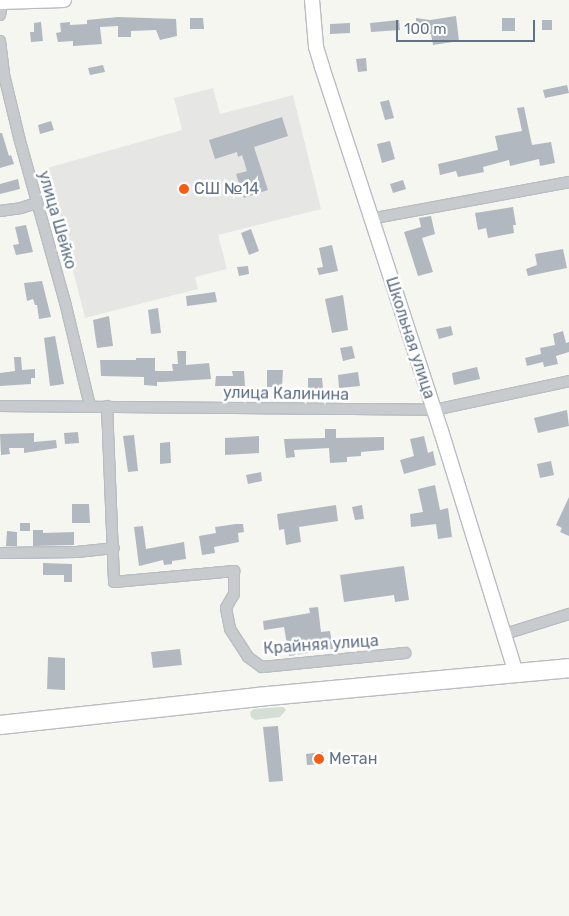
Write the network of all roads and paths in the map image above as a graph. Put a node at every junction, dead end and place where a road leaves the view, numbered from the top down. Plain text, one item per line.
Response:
1 (64, 0) edge
2 (312, 0) edge
3 (2, 4) edge
4 (0, 41) edge
5 (569, 182) edge
6 (36, 202) junction
7 (0, 211) edge
8 (370, 219) junction
9 (569, 380) edge
10 (0, 406) edge
11 (90, 406) junction
12 (107, 406) junction
13 (434, 410) junction
14 (114, 548) junction
15 (0, 553) edge
16 (569, 614) edge
17 (505, 634) junction
18 (405, 653) dead end
19 (569, 668) edge
20 (516, 674) junction
21 (0, 725) edge

1 - 3 street
2 - 8 street, Школьная улица
4 - 6 street, улица Шейко
5 - 8 street
6 - 7 street
6 - 11 street, улица Шейко
8 - 13 street, Школьная улица
9 - 13 street, улица Калинина
10 - 11 street, улица Калинина
11 - 12 street, улица Калинина
12 - 13 street, улица Калинина
12 - 14 street
13 - 17 street, Школьная улица
14 - 15 street
14 - 18 street, Крайняя улица
16 - 17 street
17 - 20 street, Школьная улица
19 - 20 highway
20 - 21 highway

